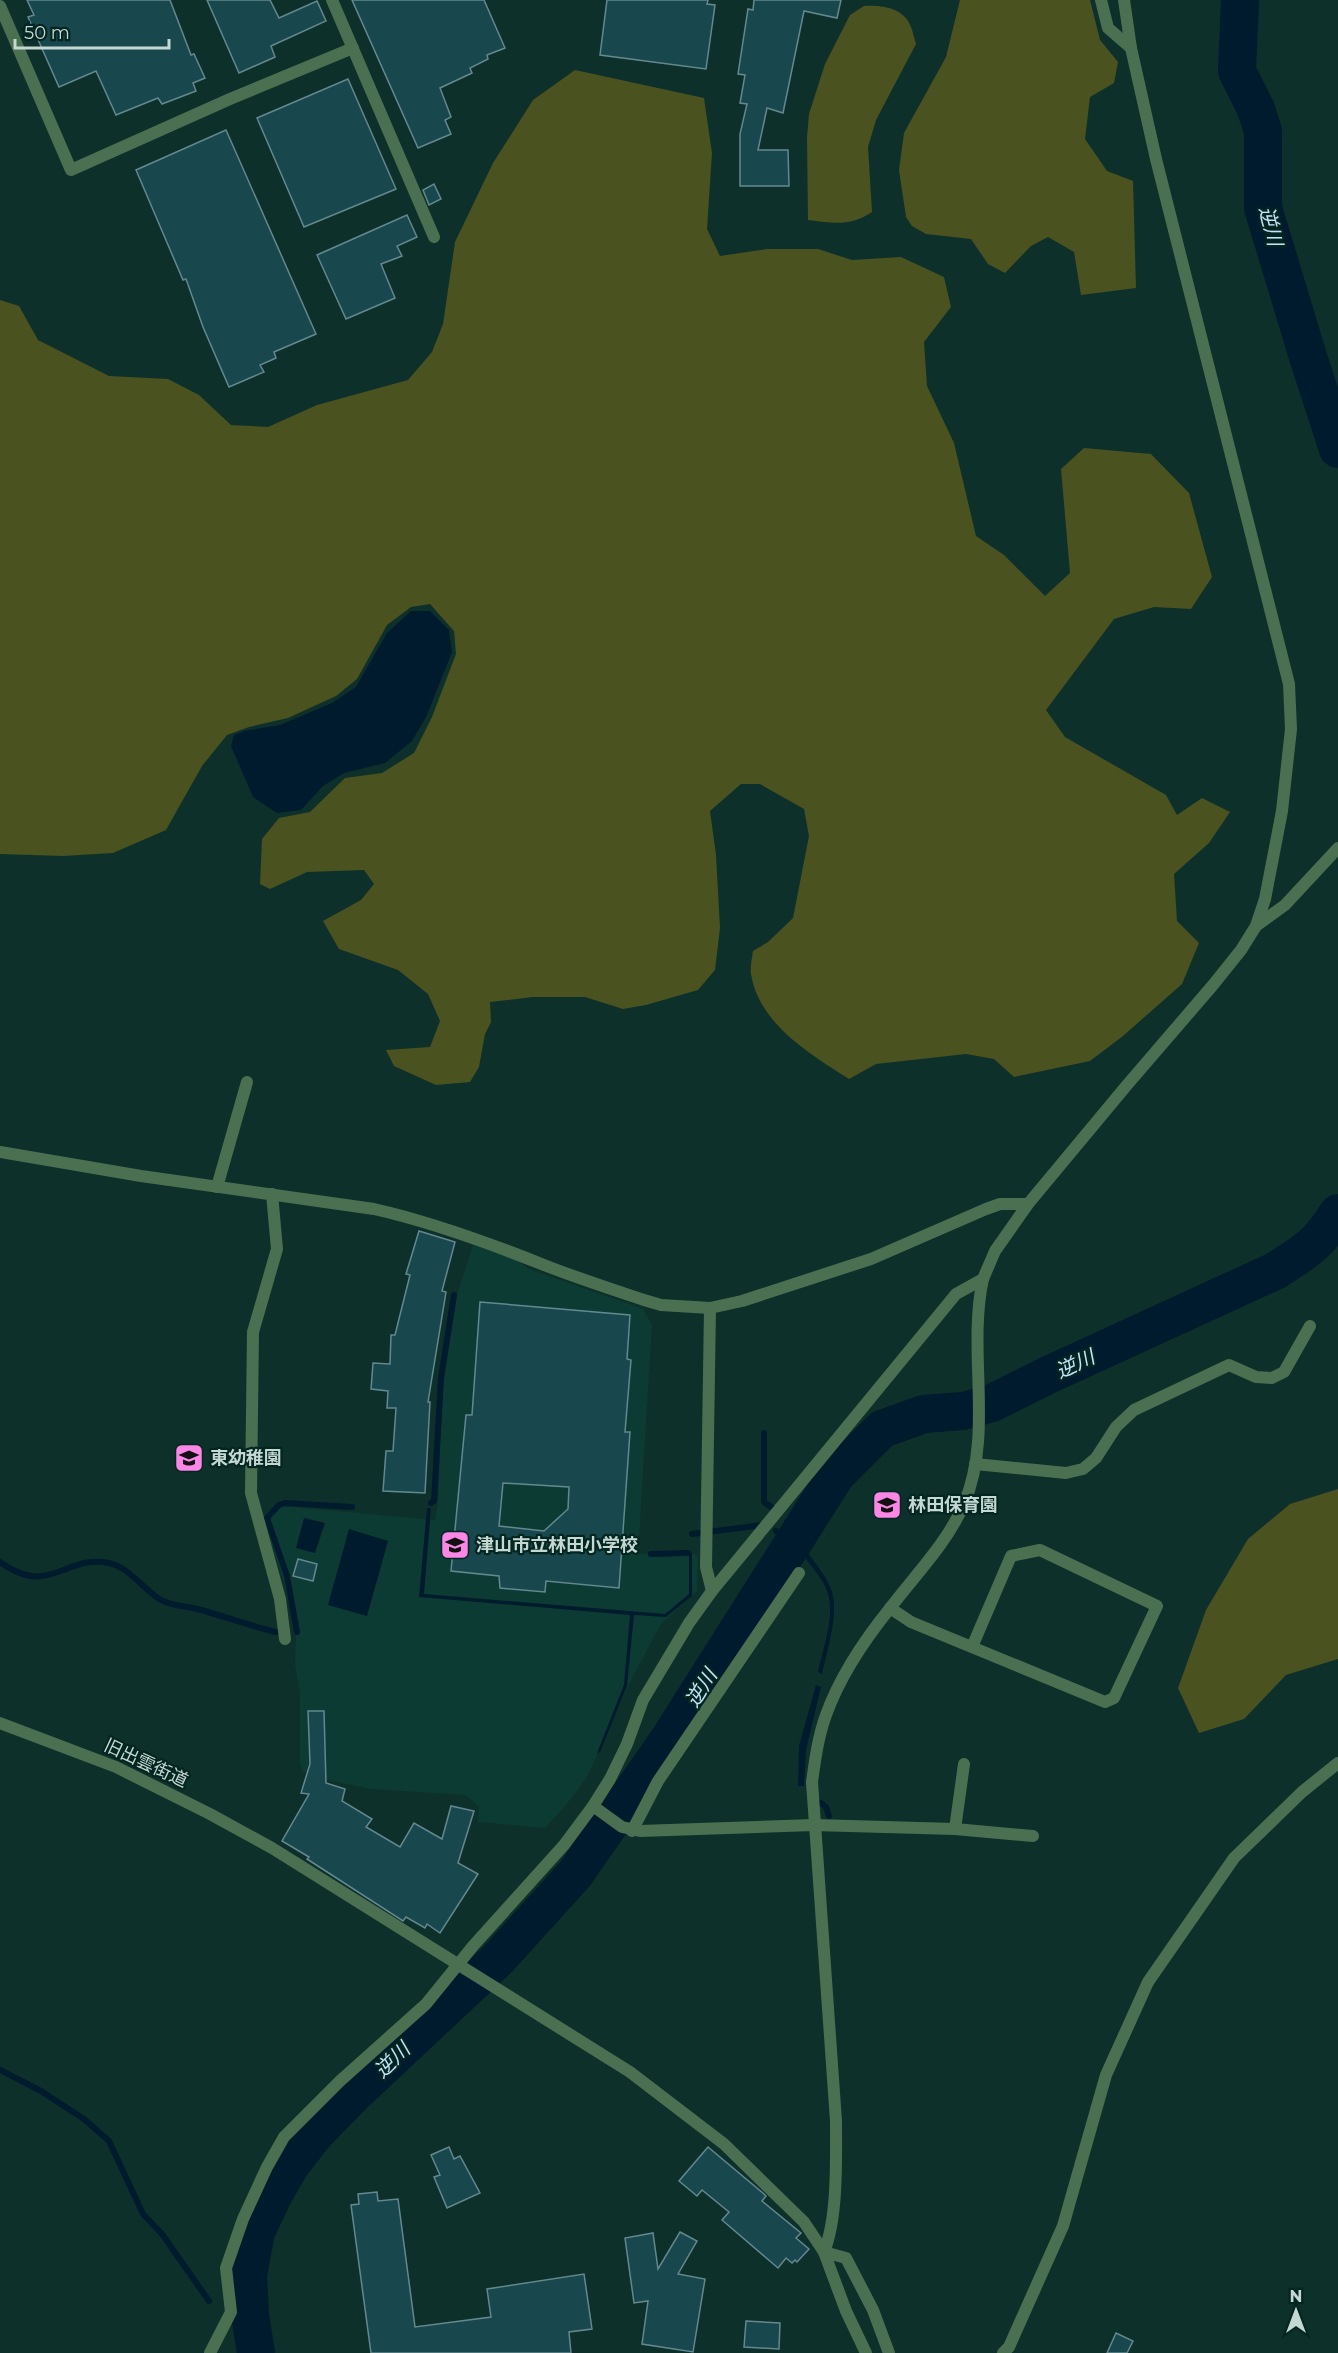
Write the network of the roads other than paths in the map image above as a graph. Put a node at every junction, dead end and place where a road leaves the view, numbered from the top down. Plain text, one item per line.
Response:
1 (332, 0) edge
2 (1101, 0) edge
3 (1124, 0) edge
4 (0, 6) edge
5 (353, 48) junction
6 (1131, 48) junction
7 (434, 237) dead end
8 (1338, 848) edge
9 (1256, 926) junction
10 (247, 1082) dead end
11 (0, 1152) edge
12 (217, 1187) junction
13 (272, 1194) junction
14 (1028, 1204) junction
15 (983, 1279) junction
16 (710, 1308) junction
17 (1310, 1326) dead end
18 (975, 1464) junction
19 (799, 1573) dead end
20 (712, 1590) junction
21 (890, 1608) junction
22 (285, 1639) dead end
23 (972, 1647) junction
24 (0, 1724) edge
25 (1338, 1763) edge
26 (964, 1764) dead end
27 (594, 1806) junction
28 (814, 1824) junction
29 (627, 1829) junction
30 (955, 1829) junction
31 (1033, 1836) dead end
32 (463, 1967) junction
33 (824, 2252) junction
34 (210, 2353) edge
35 (866, 2353) edge
36 (889, 2353) edge
37 (1003, 2353) edge

1 - 5 street
2 - 6 street
3 - 6 street
4 - 5 street
5 - 7 street
6 - 9 street
8 - 9 street
9 - 14 street
10 - 12 street
11 - 12 street
12 - 13 street
13 - 16 street
13 - 22 street
14 - 15 street
14 - 16 street
15 - 18 street
15 - 20 street
16 - 20 street
17 - 18 street
18 - 21 street
19 - 29 street
20 - 27 street
21 - 23 street
21 - 28 street
23 - 23 street
24 - 32 street, 旧出雲街道
25 - 37 street
26 - 30 street
27 - 29 street
27 - 32 street
28 - 29 street
28 - 30 street
28 - 33 street
30 - 31 street
32 - 33 street, 旧出雲街道
32 - 34 street
33 - 35 street, 旧出雲街道
33 - 36 street

